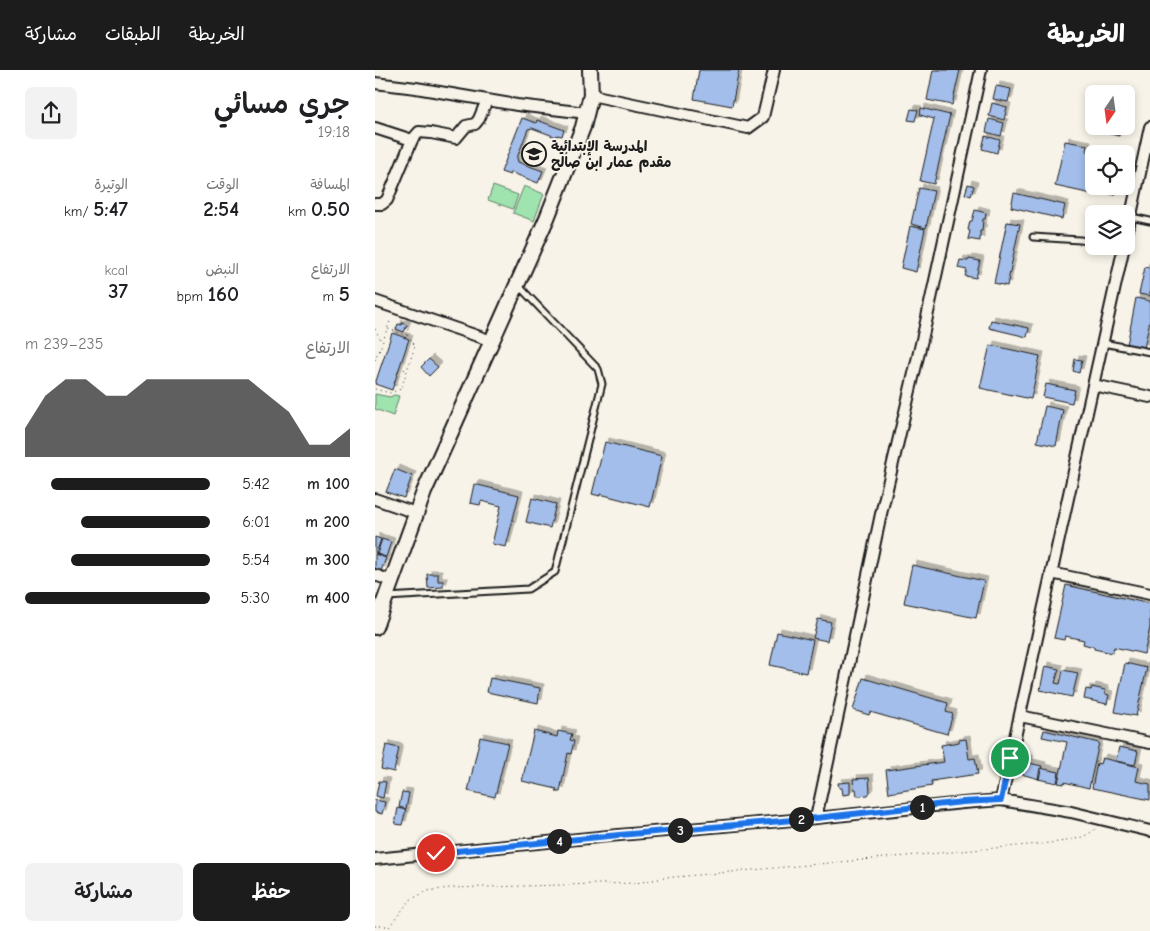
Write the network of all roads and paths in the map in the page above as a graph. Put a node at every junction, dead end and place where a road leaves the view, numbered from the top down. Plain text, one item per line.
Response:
1 (591, 70) edge
2 (774, 70) edge
3 (981, 70) edge
4 (375, 83) edge
5 (591, 95) junction
6 (487, 100) junction
7 (587, 113) junction
8 (1150, 127) edge
9 (375, 128) edge
10 (412, 140) junction
11 (375, 204) edge
12 (1134, 205) edge
13 (1135, 218) edge
14 (1150, 221) edge
15 (1033, 236) dead end
16 (1085, 241) edge
17 (1121, 255) edge
18 (517, 284) junction
19 (375, 301) edge
20 (390, 321) dead end
21 (375, 329) edge
22 (388, 329) junction
23 (408, 329) dead end
24 (406, 335) junction
25 (492, 341) junction
26 (383, 343) junction
27 (1102, 343) junction
28 (1150, 352) edge
29 (375, 360) edge
30 (399, 368) dead end
31 (407, 370) junction
32 (1093, 385) junction
33 (375, 389) edge
34 (1150, 397) edge
35 (375, 499) edge
36 (416, 513) junction
37 (1051, 573) junction
38 (375, 575) edge
39 (392, 580) junction
40 (1150, 594) edge
41 (386, 597) junction
42 (375, 627) edge
43 (1020, 716) junction
44 (1150, 744) edge
45 (1001, 800) junction
46 (816, 818) junction
47 (1104, 820) junction
48 (1150, 831) edge
49 (375, 859) edge
50 (375, 926) edge
51 (390, 926) junction
52 (386, 931) edge

1 - 5 street
2 - 5 street
3 - 46 street
4 - 6 street
5 - 7 street
6 - 7 street
6 - 10 street
7 - 18 street
8 - 12 street
9 - 10 street
10 - 11 street
13 - 14 lane
15 - 16 lane
17 - 27 street
18 - 25 street
18 - 41 lane
19 - 25 street
20 - 22 path
21 - 26 path
22 - 24 path
22 - 26 path
23 - 24 path
24 - 31 path
25 - 36 street
26 - 29 path
27 - 28 lane
27 - 32 street
30 - 31 path
31 - 33 path
32 - 34 street
32 - 37 street
35 - 36 street
36 - 39 street
37 - 40 street
37 - 43 street
38 - 39 street
39 - 41 street
41 - 42 street
43 - 44 street
43 - 45 street
45 - 46 street
45 - 47 street
46 - 49 street
47 - 48 street
47 - 51 path
50 - 51 path
51 - 52 path

